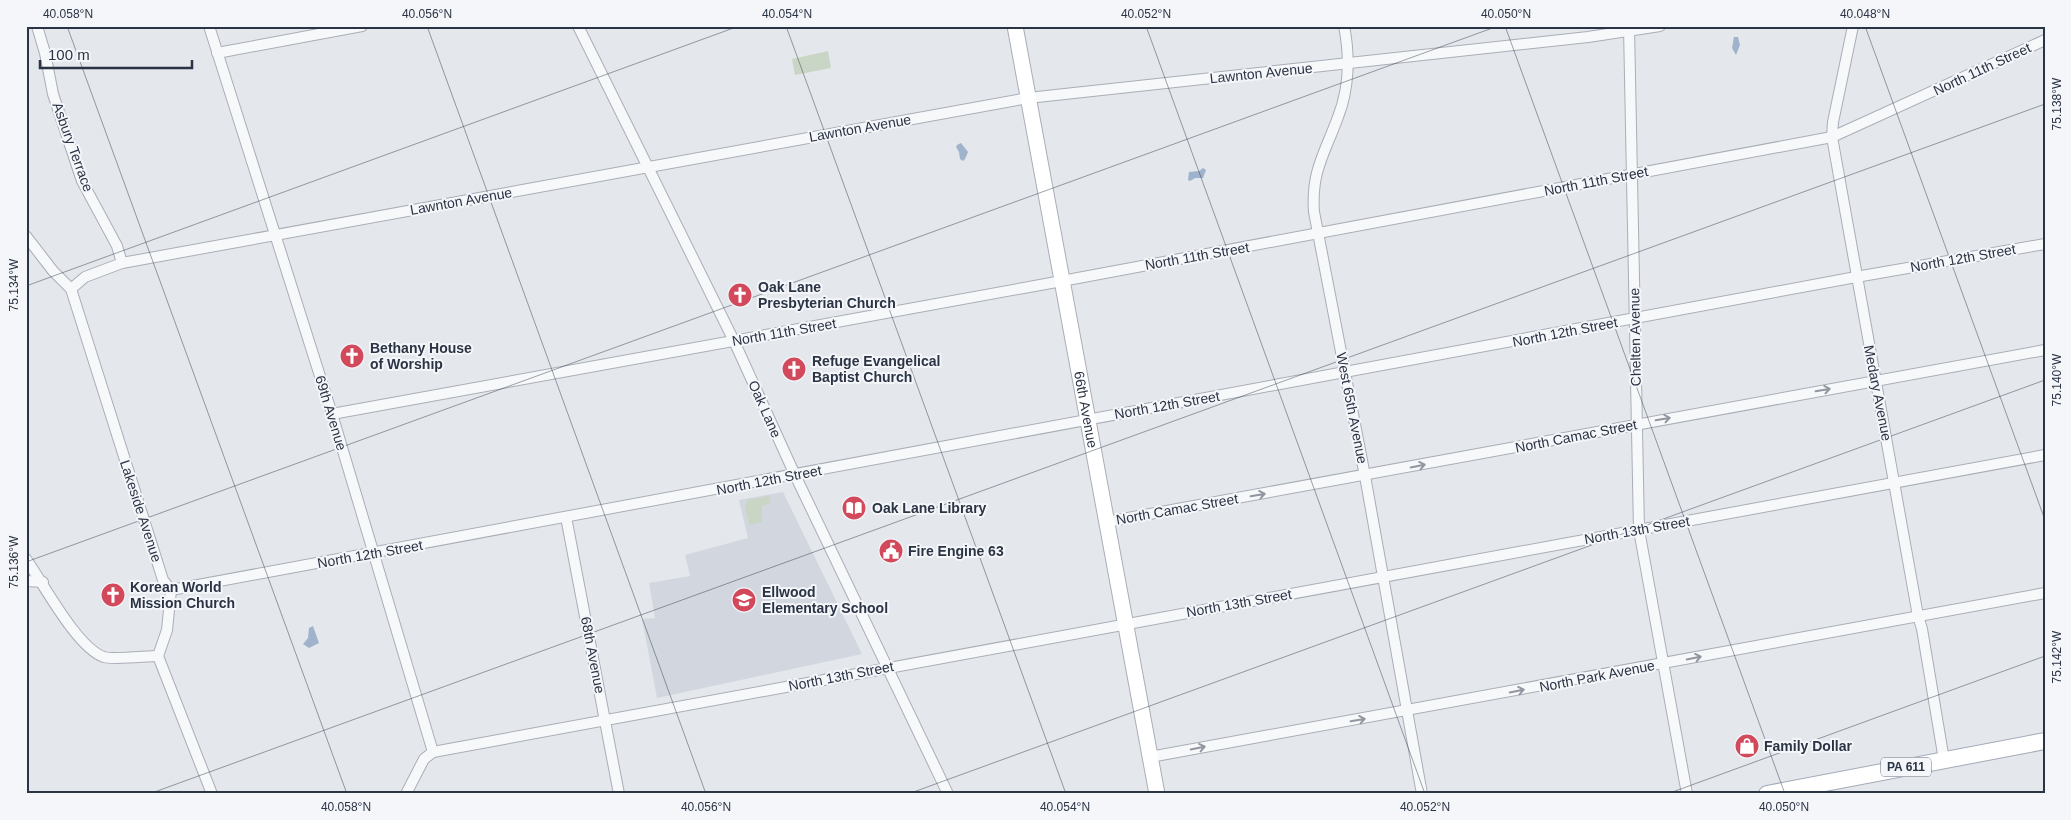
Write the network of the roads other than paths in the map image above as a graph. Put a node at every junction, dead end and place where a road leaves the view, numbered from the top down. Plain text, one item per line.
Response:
1 (37, 26) edge
2 (209, 26) edge
3 (362, 26) edge
4 (578, 26) edge
5 (1016, 26) edge
6 (1344, 26) edge
7 (1660, 26) edge
8 (1853, 26) edge
9 (1629, 29) edge
10 (2045, 40) edge
11 (217, 53) junction
12 (1347, 64) junction
13 (1028, 98) junction
14 (1832, 137) junction
15 (648, 167) junction
16 (1632, 174) junction
17 (1318, 233) junction
18 (276, 234) junction
19 (26, 236) edge
20 (2045, 244) edge
21 (122, 263) junction
22 (1856, 277) junction
23 (1062, 281) junction
24 (71, 289) junction
25 (1634, 319) junction
26 (734, 341) junction
27 (2045, 350) edge
28 (1345, 372) junction
29 (1876, 380) junction
30 (332, 414) junction
31 (1089, 419) junction
32 (1637, 424) junction
33 (2045, 455) edge
34 (795, 475) junction
35 (1365, 476) junction
36 (1895, 483) junction
37 (566, 517) junction
38 (1106, 522) junction
39 (1639, 530) junction
40 (373, 553) junction
41 (26, 559) edge
42 (1383, 577) junction
43 (26, 581) edge
44 (43, 582) junction
45 (171, 590) junction
46 (2045, 593) edge
47 (1918, 616) junction
48 (1126, 624) junction
49 (158, 656) junction
50 (1663, 664) junction
51 (888, 667) junction
52 (1406, 711) junction
53 (606, 722) junction
54 (2045, 741) edge
55 (434, 752) junction
56 (1150, 757) junction
57 (1944, 760) junction
58 (212, 794) edge
59 (406, 794) edge
60 (619, 794) edge
61 (948, 794) edge
62 (1157, 794) edge
63 (1422, 794) edge
64 (1687, 794) edge
65 (1767, 794) edge

1 - 21 street, Asbury Terrace
2 - 11 street, 69th Avenue
3 - 11 street
4 - 15 street, Oak Lane
5 - 13 street, 66th Avenue
6 - 12 street, West 65th Avenue
7 - 9 street, Lawnton Avenue
8 - 14 street, Medary Avenue
9 - 12 street, Lawnton Avenue
9 - 16 street, Chelten Avenue
10 - 14 street, North 11th Street
11 - 18 street, 69th Avenue
12 - 13 street, Lawnton Avenue
12 - 17 street, West 65th Avenue
13 - 15 street, Lawnton Avenue
13 - 23 street, 66th Avenue
14 - 16 street, North 11th Street
14 - 22 street, Medary Avenue
15 - 18 street, Lawnton Avenue
15 - 26 street, Oak Lane
16 - 17 street, North 11th Street
16 - 25 street, Chelten Avenue
17 - 23 street, North 11th Street
17 - 28 street, West 65th Avenue
18 - 21 street, Lawnton Avenue
18 - 30 street, 69th Avenue
19 - 24 street, Lakeside Avenue
20 - 22 street, North 12th Street
21 - 24 street, Lawnton Avenue
22 - 25 street, North 12th Street
22 - 29 street, Medary Avenue
23 - 26 street, North 11th Street
23 - 31 street, 66th Avenue
24 - 45 street, Lakeside Avenue
25 - 28 street, North 12th Street
25 - 32 street, Chelten Avenue
26 - 30 street, North 11th Street
26 - 34 street, Oak Lane
27 - 29 street, North Camac Street
28 - 31 street, North 12th Street
28 - 35 street, West 65th Avenue
32 -> 29 street, North Camac Street
29 - 36 street, Medary Avenue
30 - 40 street, 69th Avenue
31 - 34 street, North 12th Street
31 - 38 street, 66th Avenue
35 -> 32 street, North Camac Street
32 - 39 street, Chelten Avenue
33 - 36 street, North 13th Street
34 - 37 street, North 12th Street
34 - 51 street, Oak Lane
38 -> 35 street, North Camac Street
35 - 42 street, West 65th Avenue
36 - 39 street, North 13th Street
36 - 47 street, Medary Avenue
37 - 40 street, North 12th Street
37 - 53 street, 68th Avenue
38 - 48 street, 66th Avenue
39 - 42 street, North 13th Street
39 - 50 street, Chelten Avenue
40 - 45 street, North 12th Street
40 - 55 street, 69th Avenue
41 - 44 street
42 - 48 street, North 13th Street
42 - 52 street, West 65th Avenue
43 - 44 street
44 - 49 street
45 - 49 street
46 - 47 street, North Park Avenue
50 -> 47 street, North Park Avenue
47 - 57 street, Medary Avenue
48 - 51 street, North 13th Street
48 - 56 street, 66th Avenue
49 - 58 street
52 -> 50 street, North Park Avenue
50 - 64 street, Chelten Avenue
51 - 53 street, North 13th Street
51 - 61 street, Oak Lane
56 -> 52 street, North Park Avenue
52 - 63 street, West 65th Avenue
53 - 55 street, North 13th Street
53 - 60 street, 68th Avenue
54 - 57 main road, PA 611
55 - 59 street
56 - 62 street, 66th Avenue
57 - 65 main road, PA 611

